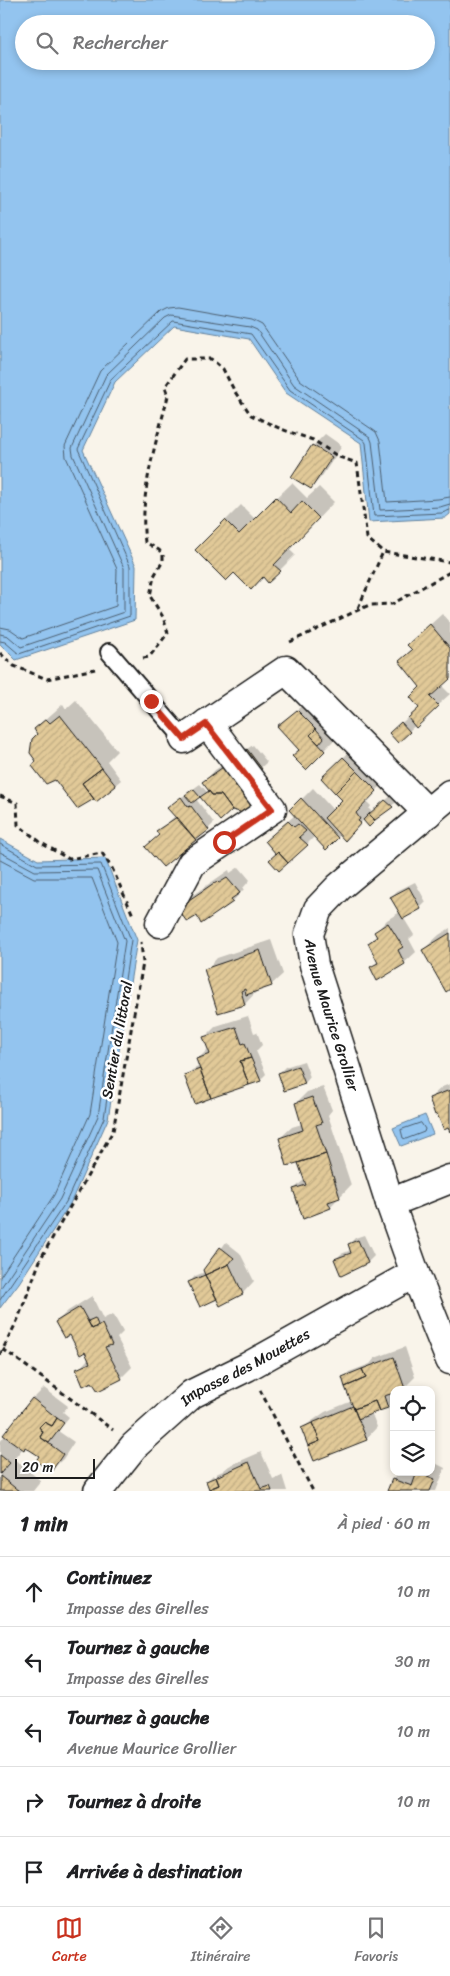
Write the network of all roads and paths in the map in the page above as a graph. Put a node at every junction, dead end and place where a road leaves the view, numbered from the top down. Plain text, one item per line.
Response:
1 (383, 552) junction
2 (450, 562) edge
3 (450, 572) edge
4 (357, 610) junction
5 (286, 644) dead end
6 (0, 652) edge
7 (114, 658) junction
8 (206, 724) junction
9 (184, 739) joint
10 (450, 794) edge
11 (0, 796) edge
12 (428, 813) junction
13 (145, 926) junction
14 (450, 1178) edge
15 (390, 1203) junction
16 (415, 1273) junction
17 (3, 1349) junction
18 (0, 1355) edge
19 (450, 1360) edge
20 (248, 1366) junction
21 (134, 1446) junction
22 (98, 1491) edge
23 (313, 1491) edge

1 - 2 path
1 - 4 path
1 - 7 path
3 - 4 path
4 - 5 path
6 - 7 path
7 - 9 lane
8 - 9 street
8 - 12 street
8 - 13 street
10 - 12 street, Avenue Maurice Grollier
11 - 13 path, Sentier du littoral
12 - 15 street, Avenue Maurice Grollier
13 - 17 path, Sentier du littoral
14 - 15 street
15 - 16 street, Avenue Maurice Grollier
16 - 19 street, Avenue Maurice Grollier
16 - 20 street, Impasse des Mouettes
17 - 18 path, Sentier du littoral
17 - 21 path
20 - 21 street, Impasse des Mouettes
20 - 23 path
21 - 22 street, Impasse des Mouettes

